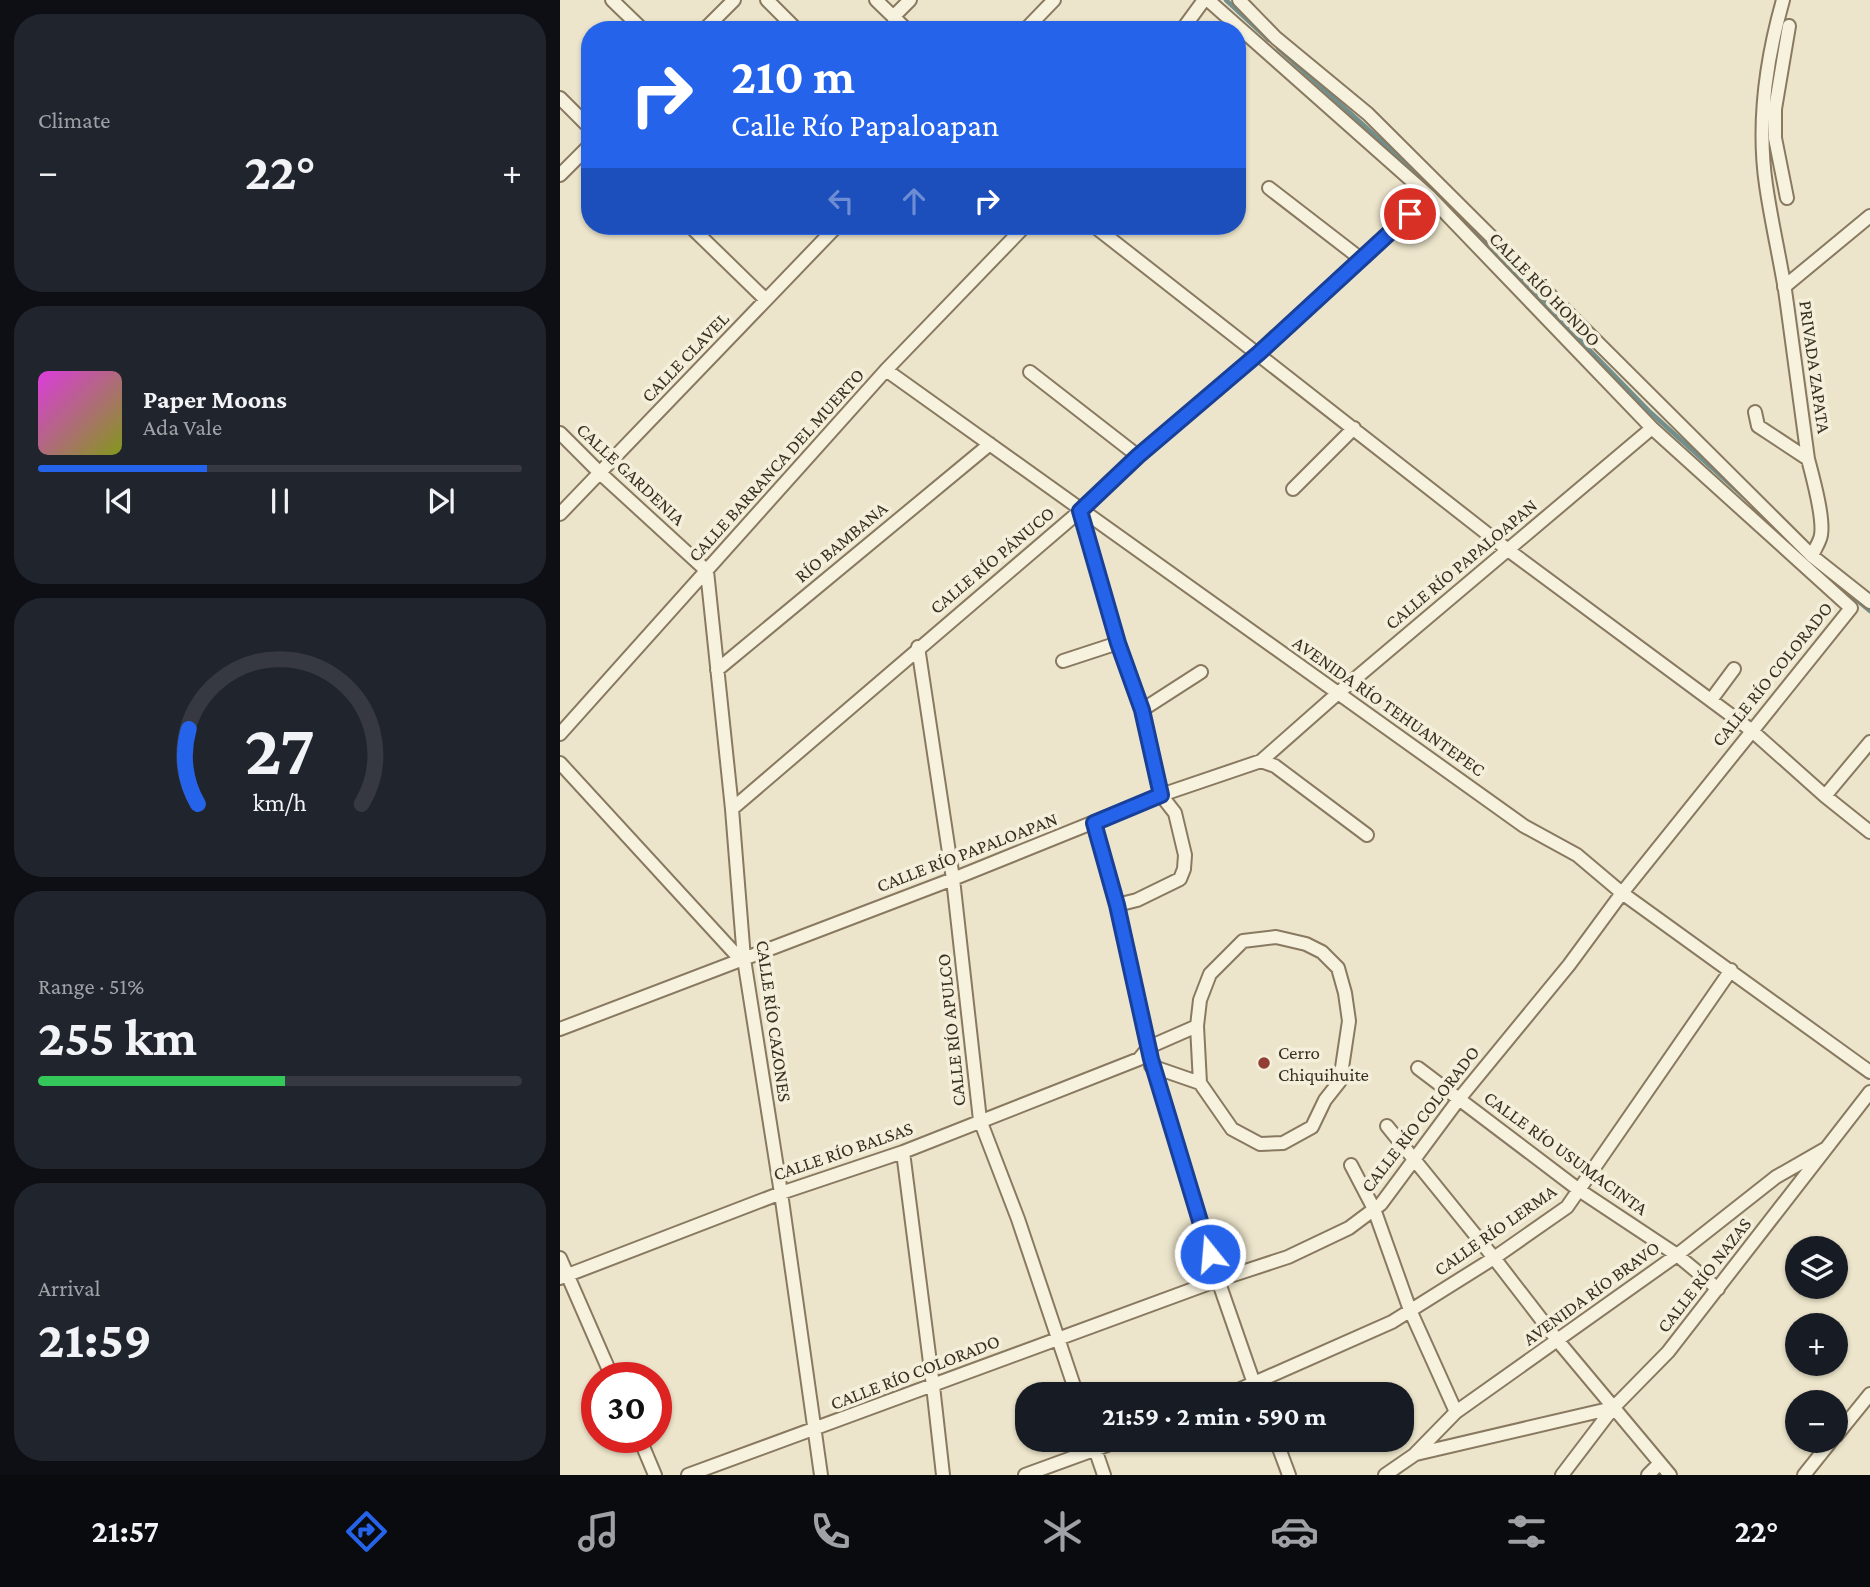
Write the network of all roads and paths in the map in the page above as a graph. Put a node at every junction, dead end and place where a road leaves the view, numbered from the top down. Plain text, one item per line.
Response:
1 (612, 0) edge
2 (734, 0) edge
3 (767, 0) edge
4 (876, 0) edge
5 (910, 0) edge
6 (1054, 0) edge
7 (1206, 0) edge
8 (1239, 0) edge
9 (1783, 0) edge
10 (893, 18) junction
11 (634, 21) edge
12 (713, 21) edge
13 (788, 21) edge
14 (896, 21) edge
15 (1034, 21) edge
16 (1189, 21) edge
17 (1230, 21) edge
18 (1789, 26) dead end
19 (1246, 35) edge
20 (560, 98) edge
21 (581, 119) edge
22 (581, 154) edge
23 (1782, 171) junction
24 (560, 175) edge
25 (1765, 183) junction
26 (1269, 188) dead end
27 (1429, 196) junction
28 (1787, 198) dead end
29 (1870, 216) edge
30 (699, 235) edge
31 (828, 235) edge
32 (1016, 235) edge
33 (1106, 235) edge
34 (1361, 259) junction
35 (1784, 287) junction
36 (766, 300) junction
37 (1259, 353) junction
38 (886, 370) junction
39 (1030, 372) dead end
40 (1755, 412) dead end
41 (1354, 428) junction
42 (1652, 428) junction
43 (560, 433) edge
44 (990, 444) junction
45 (1138, 456) junction
46 (1808, 459) junction
47 (600, 473) junction
48 (1293, 489) dead end
49 (1080, 511) junction
50 (560, 514) edge
51 (1508, 550) junction
52 (1812, 556) junction
53 (707, 571) junction
54 (1870, 601) edge
55 (1850, 608) joint
56 (1118, 643) junction
57 (918, 647) junction
58 (1063, 661) dead end
59 (1734, 669) dead end
60 (718, 670) junction
61 (1202, 672) dead end
62 (1337, 694) junction
63 (1711, 700) junction
64 (1142, 710) junction
65 (1751, 730) junction
66 (560, 734) edge
67 (1870, 742) edge
68 (1261, 761) junction
69 (560, 763) edge
70 (1161, 795) junction
71 (1825, 796) junction
72 (732, 808) junction
73 (1094, 823) junction
74 (1870, 832) edge
75 (1367, 835) dead end
76 (953, 878) junction
77 (1622, 892) junction
78 (1117, 905) junction
79 (742, 959) junction
80 (1731, 970) junction
81 (1197, 1026) junction
82 (560, 1030) edge
83 (1149, 1047) junction
84 (1139, 1059) junction
85 (1154, 1068) junction
86 (1418, 1068) dead end
87 (1870, 1072) edge
88 (1200, 1083) junction
89 (1870, 1092) edge
90 (1459, 1099) junction
91 (980, 1120) junction
92 (1387, 1126) dead end
93 (1825, 1149) junction
94 (903, 1153) junction
95 (1414, 1159) junction
96 (1351, 1165) dead end
97 (1579, 1190) junction
98 (782, 1193) junction
99 (1374, 1209) junction
100 (1677, 1255) junction
101 (560, 1258) edge
102 (1494, 1258) junction
103 (564, 1277) edge
104 (1218, 1280) junction
105 (1718, 1289) junction
106 (1410, 1310) junction
107 (1060, 1338) junction
108 (1558, 1342) junction
109 (605, 1362) edge
110 (1073, 1382) edge
111 (1254, 1382) edge
112 (1270, 1382) edge
113 (933, 1386) junction
114 (1870, 1394) edge
115 (1613, 1408) junction
116 (1456, 1412) junction
117 (1848, 1421) edge
118 (815, 1430) junction
119 (1079, 1452) edge
120 (1095, 1452) edge
121 (1280, 1452) edge
122 (646, 1453) edge
123 (1822, 1453) edge
124 (1414, 1455) junction
125 (1660, 1463) junction
126 (1563, 1473) edge
127 (655, 1475) edge
128 (688, 1475) edge
129 (821, 1475) edge
130 (943, 1475) edge
131 (1026, 1475) edge
132 (1104, 1475) edge
133 (1289, 1475) edge
134 (1385, 1475) edge
135 (1551, 1475) edge
136 (1648, 1475) edge
137 (1670, 1475) edge
138 (1804, 1475) edge

1 - 11 street
2 - 12 street
3 - 13 street
4 - 10 street
5 - 10 street
6 - 15 street
7 - 16 street
7 - 17 street, CALLE RÍO HONDO
8 - 52 street, CALLE RÍO HONDO
9 - 25 street, PRIVADA ZAPATA
10 - 14 street
18 - 23 street
19 - 27 street, CALLE RÍO HONDO
20 - 21 street
22 - 24 street
23 - 25 street
23 - 28 street
25 - 35 street, PRIVADA ZAPATA
26 - 34 street
27 - 34 street, CALLE RÍO PÁNUCO
27 - 42 street, CALLE RÍO HONDO
29 - 35 street
30 - 36 street
31 - 36 street, CALLE CLAVEL
32 - 38 street, CALLE BARRANCA DEL MUERTO
33 - 37 street
34 - 37 street, CALLE RÍO PÁNUCO
35 - 46 street, PRIVADA ZAPATA
36 - 47 street, CALLE CLAVEL
37 - 41 street
37 - 45 street, CALLE RÍO PÁNUCO
38 - 44 street, AVENIDA RÍO TEHUANTEPEC
38 - 53 street, CALLE BARRANCA DEL MUERTO
39 - 45 street
40 - 46 street
41 - 48 street
41 - 51 street
42 - 51 street, CALLE RÍO PAPALOAPAN
42 - 55 street, CALLE RÍO HONDO
43 - 47 street, CALLE GARDENIA
44 - 49 street, AVENIDA RÍO TEHUANTEPEC
44 - 60 street, RÍO BAMBANA
45 - 49 street, CALLE RÍO PÁNUCO
46 - 52 street, PRIVADA ZAPATA
47 - 50 street, CALLE CLAVEL
47 - 53 street, CALLE GARDENIA
49 - 56 street
49 - 57 street, CALLE RÍO PÁNUCO
49 - 62 street, AVENIDA RÍO TEHUANTEPEC
51 - 62 street, CALLE RÍO PAPALOAPAN
51 - 63 street
52 - 54 street, CALLE RÍO HONDO
53 - 60 street, CALLE RÍO CAZONES
53 - 66 street, CALLE BARRANCA DEL MUERTO
55 - 65 street, CALLE RÍO COLORADO
56 - 58 street
56 - 64 street
57 - 72 street, CALLE RÍO PÁNUCO
57 - 76 street, CALLE RÍO APULCO
59 - 63 street
60 - 72 street, CALLE RÍO CAZONES
61 - 64 street
62 - 68 street, CALLE RÍO PAPALOAPAN
62 - 77 street, AVENIDA RÍO TEHUANTEPEC
63 - 65 street
64 - 70 street
65 - 71 street
65 - 77 street, CALLE RÍO COLORADO
67 - 71 street
68 - 70 street, CALLE RÍO PAPALOAPAN
68 - 75 street
69 - 79 street
70 - 73 street, CALLE RÍO PAPALOAPAN
70 - 78 street
71 - 74 street
72 - 79 street, CALLE RÍO CAZONES
73 - 76 street, CALLE RÍO PAPALOAPAN
73 - 78 street
76 - 79 street, CALLE RÍO PAPALOAPAN
76 - 91 street, CALLE RÍO APULCO
77 - 80 street, AVENIDA RÍO TEHUANTEPEC
77 - 90 street, CALLE RÍO COLORADO
78 - 83 street
79 - 82 street, CALLE RÍO PAPALOAPAN
79 - 98 street, CALLE RÍO CAZONES
80 - 87 street, AVENIDA RÍO TEHUANTEPEC
80 - 97 street, CALLE RÍO LERMA
81 - 83 street, CALLE RÍO BALSAS
81 - 88 street
81 - 88 street
83 - 84 street, CALLE RÍO BALSAS
83 - 85 street
84 - 85 street
84 - 91 street, CALLE RÍO BALSAS
85 - 88 street
85 - 104 street
86 - 90 street, CALLE RÍO USUMACINTA
89 - 93 street, CALLE RÍO NAZAS
90 - 95 street, CALLE RÍO COLORADO
90 - 97 street, CALLE RÍO USUMACINTA
91 - 94 street, CALLE RÍO BALSAS
91 - 107 street, CALLE RÍO APULCO
92 - 95 street
93 - 100 street, AVENIDA RÍO BRAVO
93 - 105 street, CALLE RÍO NAZAS
94 - 98 street, CALLE RÍO BALSAS
94 - 113 street
95 - 99 street, CALLE RÍO COLORADO
95 - 102 street
96 - 99 street
97 - 100 street, CALLE RÍO USUMACINTA
97 - 102 street, CALLE RÍO LERMA
98 - 103 street, CALLE RÍO BALSAS
98 - 118 street, CALLE RÍO CAZONES
99 - 104 street, CALLE RÍO COLORADO
99 - 106 street
100 - 105 street, CALLE RÍO USUMACINTA
100 - 108 street, AVENIDA RÍO BRAVO
101 - 103 street
102 - 106 street, CALLE RÍO LERMA
102 - 108 street
103 - 109 street
104 - 107 street, CALLE RÍO COLORADO
104 - 111 street
105 - 115 street, CALLE RÍO NAZAS
106 - 112 street, CALLE RÍO LERMA
106 - 116 street
107 - 110 street, CALLE RÍO APULCO
107 - 113 street, CALLE RÍO COLORADO
108 - 115 street
108 - 116 street, AVENIDA RÍO BRAVO
113 - 118 street, CALLE RÍO COLORADO
113 - 130 street
114 - 117 street
115 - 124 street
115 - 125 street
115 - 126 street, CALLE RÍO NAZAS
116 - 124 street, AVENIDA RÍO BRAVO
118 - 128 street, CALLE RÍO COLORADO
118 - 129 street, CALLE RÍO CAZONES
119 - 131 street
120 - 132 street
121 - 133 street
122 - 127 street
123 - 138 street
124 - 134 street, AVENIDA RÍO BRAVO
125 - 136 street
125 - 137 street
126 - 135 street

